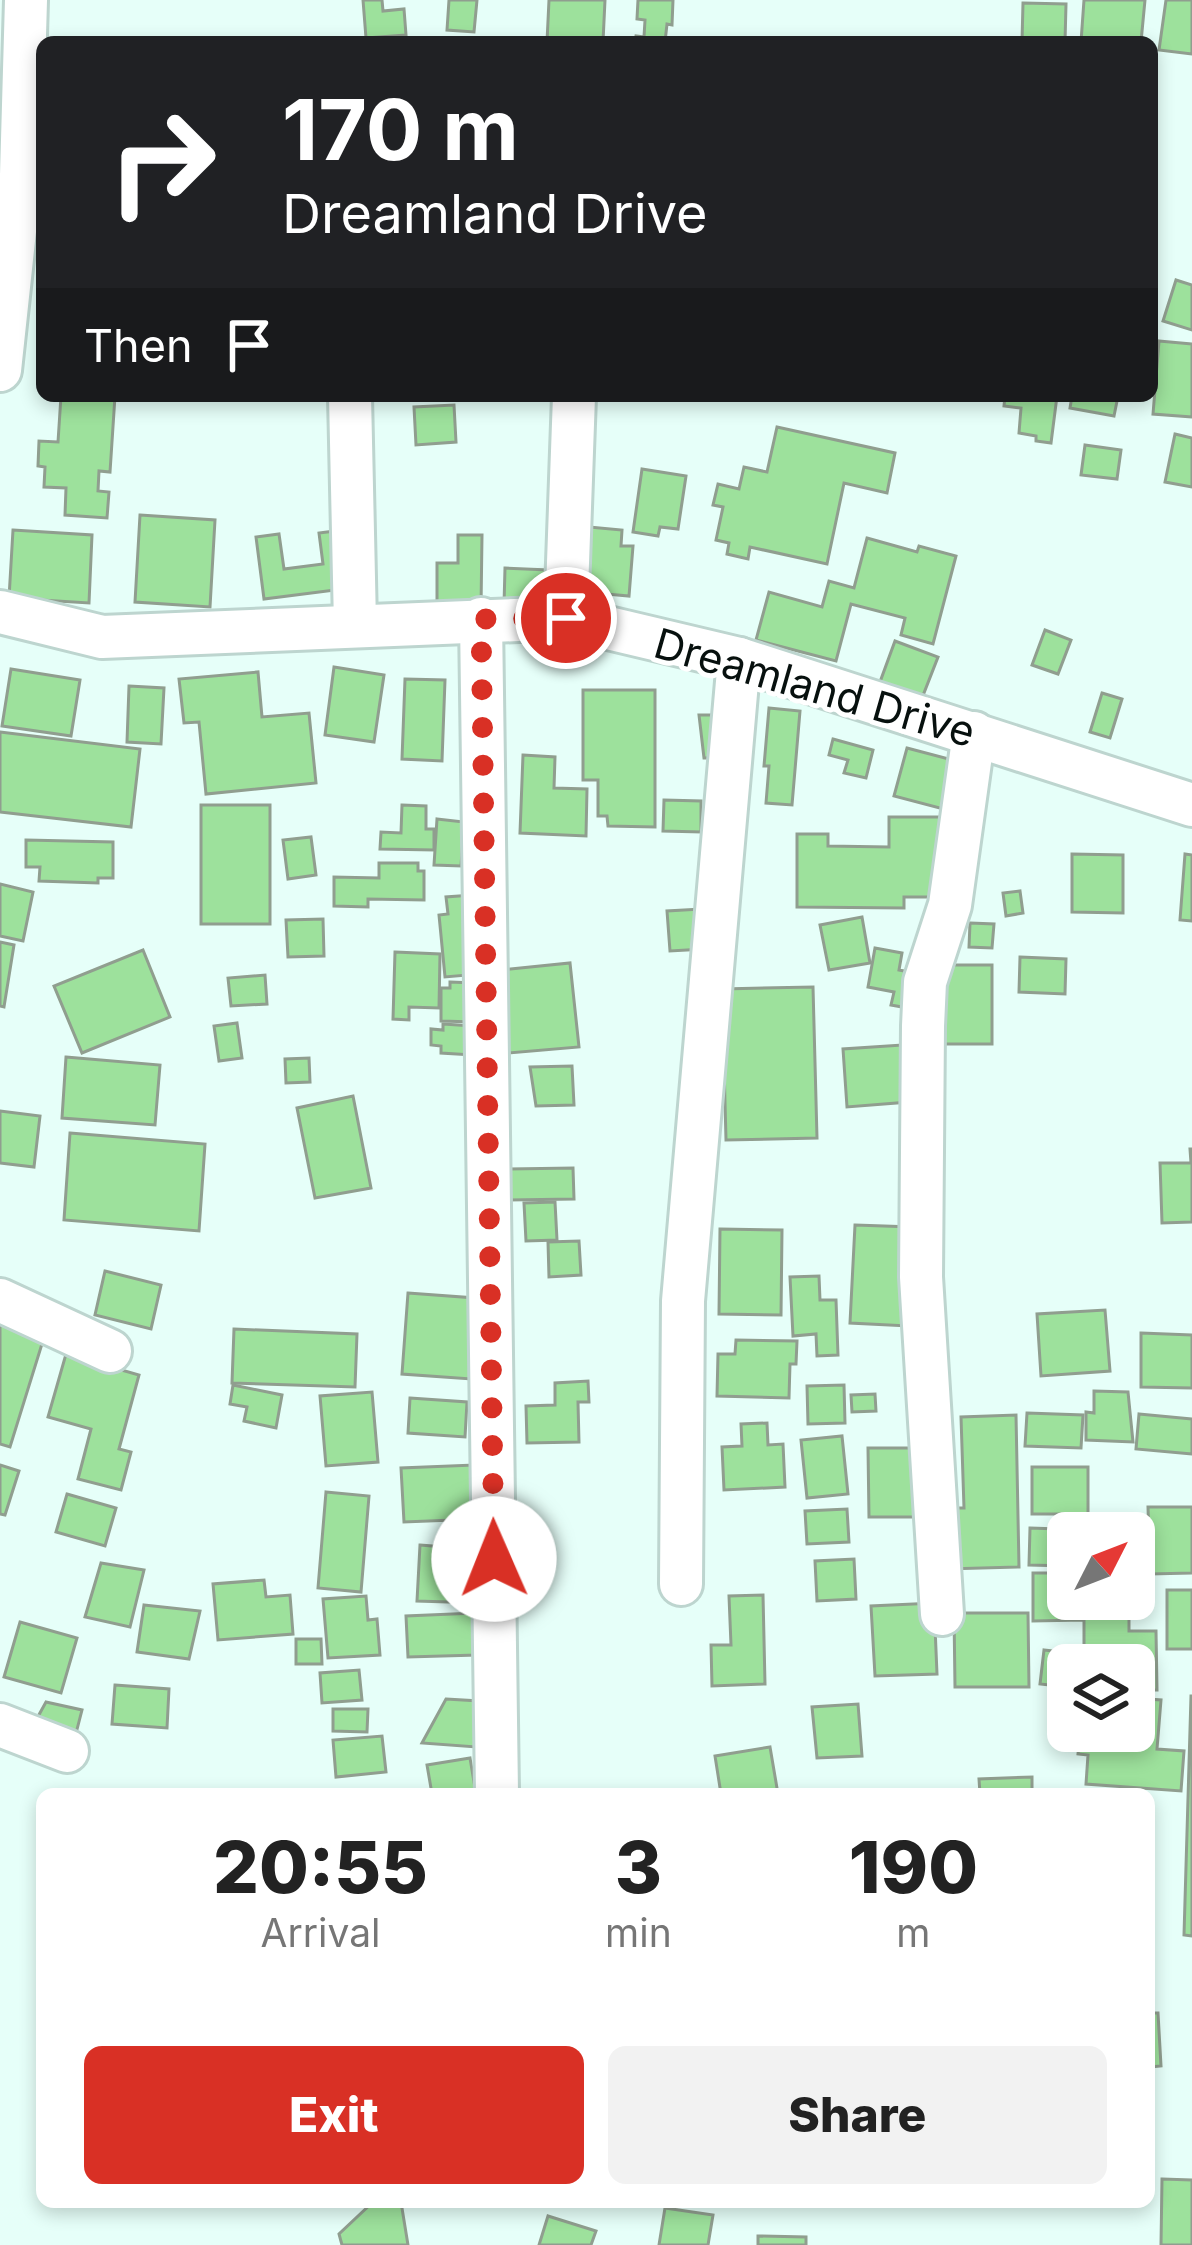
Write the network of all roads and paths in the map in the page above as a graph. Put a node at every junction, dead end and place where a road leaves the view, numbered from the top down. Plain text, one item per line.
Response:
1 (26, 0) edge
2 (0, 370) edge
3 (350, 402) edge
4 (574, 402) edge
5 (0, 612) edge
6 (566, 618) junction
7 (481, 619) junction
8 (355, 624) junction
9 (739, 659) junction
10 (974, 733) junction
11 (1192, 805) edge
12 (0, 1300) edge
13 (110, 1351) dead end
14 (681, 1584) dead end
15 (942, 1613) dead end
16 (0, 1725) edge
17 (67, 1751) dead end
18 (497, 1788) edge

1 - 2 street
3 - 8 street
4 - 6 street
5 - 8 street, Dreamland Drive
6 - 7 street, Dreamland Drive
6 - 9 street, Dreamland Drive
7 - 8 street, Dreamland Drive
7 - 18 street
9 - 10 street, Dreamland Drive
9 - 14 street
10 - 11 street, Dreamland Drive
10 - 15 street
12 - 13 street
16 - 17 street

